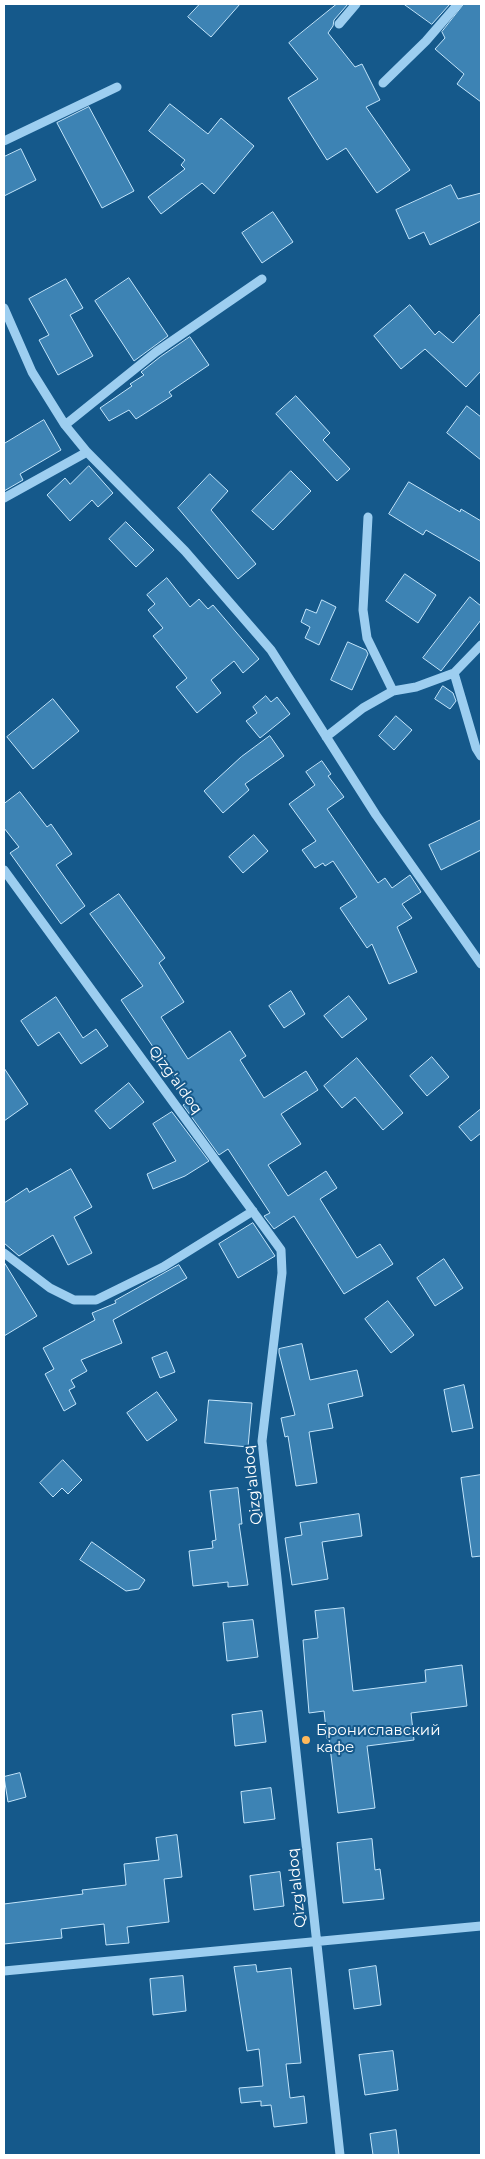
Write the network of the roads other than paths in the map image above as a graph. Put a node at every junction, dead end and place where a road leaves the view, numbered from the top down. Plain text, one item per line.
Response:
1 (356, 4) edge
2 (458, 4) edge
3 (339, 24) dead end
4 (383, 83) dead end
5 (117, 87) dead end
6 (4, 141) edge
7 (262, 279) dead end
8 (4, 308) edge
9 (65, 425) junction
10 (87, 452) junction
11 (4, 498) edge
12 (368, 517) dead end
13 (481, 645) edge
14 (454, 673) junction
15 (393, 691) junction
16 (326, 737) junction
17 (481, 756) edge
18 (4, 870) edge
19 (481, 964) edge
20 (253, 1211) junction
21 (4, 1253) edge
22 (481, 1926) edge
23 (316, 1941) junction
24 (4, 1971) edge
25 (340, 2155) edge

1 - 3 street
2 - 4 street
5 - 6 street
7 - 9 street
8 - 9 street
9 - 10 street
10 - 11 street
10 - 16 street
12 - 15 street
13 - 14 street
14 - 15 street
14 - 17 street
15 - 16 street
16 - 19 street
18 - 20 street, Qizg'aldoq
20 - 21 street
20 - 23 street, Qizg'aldoq
22 - 23 street
23 - 24 street
23 - 25 street, Qizg'aldoq

